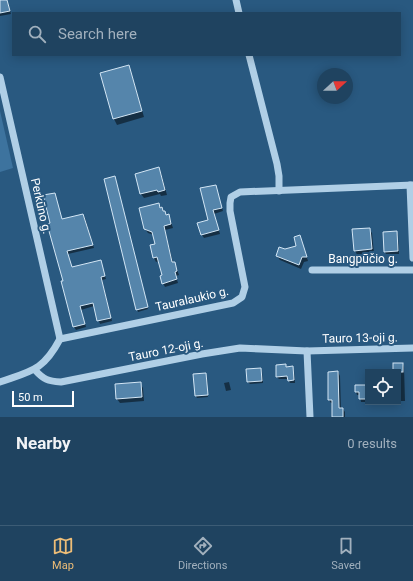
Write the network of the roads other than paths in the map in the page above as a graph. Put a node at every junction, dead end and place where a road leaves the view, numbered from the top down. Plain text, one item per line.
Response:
1 (236, 0) edge
2 (239, 12) edge
3 (250, 56) edge
4 (0, 77) edge
5 (412, 185) edge
6 (279, 191) junction
7 (413, 258) edge
8 (312, 270) dead end
9 (413, 270) edge
10 (60, 339) junction
11 (413, 348) edge
12 (307, 351) junction
13 (35, 370) junction
14 (0, 382) edge
15 (310, 417) edge

1 - 2 street
3 - 6 street
4 - 10 street, Perkūno g.
5 - 6 street, Tauralaukio g.
5 - 7 street, Bangpūčio g.
6 - 10 street, Tauralaukio g.
8 - 9 street, Bangpūčio g.
10 - 13 street
11 - 12 street, Tauro 13-oji g.
12 - 13 street, Tauro 12-oji g.
12 - 15 street
13 - 14 street

